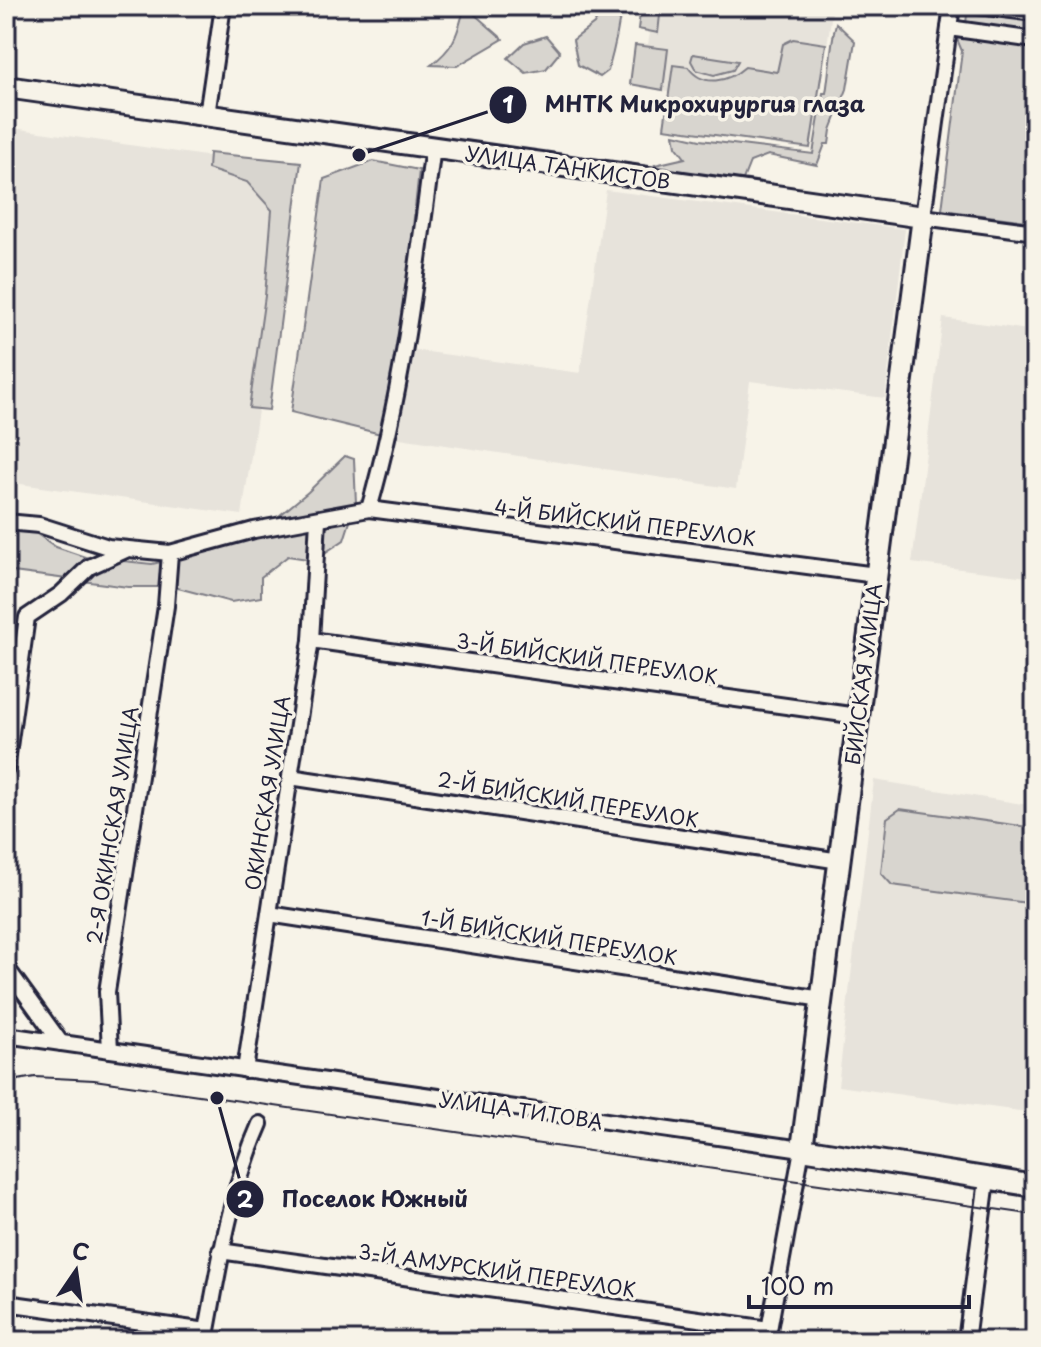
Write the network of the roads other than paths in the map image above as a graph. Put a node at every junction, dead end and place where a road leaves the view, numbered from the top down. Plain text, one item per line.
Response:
1 (223, 6) edge
2 (952, 6) edge
3 (978, 6) edge
4 (1035, 13) edge
5 (949, 28) junction
6 (1035, 40) edge
7 (6, 87) edge
8 (207, 115) junction
9 (433, 147) junction
10 (923, 217) junction
11 (1035, 232) edge
12 (369, 509) junction
13 (318, 520) junction
14 (6, 522) edge
15 (126, 550) junction
16 (170, 553) junction
17 (876, 575) junction
18 (311, 640) junction
19 (858, 716) junction
20 (6, 769) edge
21 (290, 777) junction
22 (840, 861) junction
23 (269, 914) junction
24 (6, 967) edge
25 (822, 999) junction
26 (6, 1035) edge
27 (61, 1043) junction
28 (110, 1050) junction
29 (245, 1070) junction
30 (260, 1124) dead end
31 (802, 1149) junction
32 (987, 1180) junction
33 (1035, 1186) edge
34 (220, 1251) junction
35 (6, 1303) edge
36 (768, 1335) edge
37 (206, 1336) edge
38 (966, 1341) edge

1 - 8 street
2 - 5 street, БИЙСКАЯ УЛИЦА
3 - 4 street
5 - 6 street
5 - 10 street, БИЙСКАЯ УЛИЦА
7 - 8 street, УЛИЦА ТАНКИСТОВ
8 - 9 street, УЛИЦА ТАНКИСТОВ
9 - 10 street, УЛИЦА ТАНКИСТОВ
9 - 12 street
10 - 11 street, УЛИЦА ТАНКИСТОВ
10 - 17 street, БИЙСКАЯ УЛИЦА
12 - 13 street, 4-Й БИЙСКИЙ ПЕРЕУЛОК
12 - 17 street, 4-Й БИЙСКИЙ ПЕРЕУЛОК
13 - 16 street, 4-Й БИЙСКИЙ ПЕРЕУЛОК
13 - 18 street, ОКИНСКАЯ УЛИЦА
14 - 15 street, 4-Й БИЙСКИЙ ПЕРЕУЛОК
15 - 16 street, 4-Й БИЙСКИЙ ПЕРЕУЛОК
15 - 20 street
16 - 28 street, 2-Я ОКИНСКАЯ УЛИЦА
17 - 19 street, БИЙСКАЯ УЛИЦА
18 - 19 street, 3-Й БИЙСКИЙ ПЕРЕУЛОК
18 - 21 street, ОКИНСКАЯ УЛИЦА
19 - 22 street, БИЙСКАЯ УЛИЦА
21 - 22 street, 2-Й БИЙСКИЙ ПЕРЕУЛОК
21 - 23 street, ОКИНСКАЯ УЛИЦА
22 - 25 street, БИЙСКАЯ УЛИЦА
23 - 25 street, 1-Й БИЙСКИЙ ПЕРЕУЛОК
23 - 29 street, ОКИНСКАЯ УЛИЦА
24 - 27 street
25 - 31 street, БИЙСКАЯ УЛИЦА
26 - 27 street, УЛИЦА ТИТОВА
27 - 28 street, УЛИЦА ТИТОВА
28 - 29 street, УЛИЦА ТИТОВА
29 - 31 street, УЛИЦА ТИТОВА
30 - 34 street
31 - 32 street, УЛИЦА ТИТОВА
31 - 36 street, БИЙСКАЯ УЛИЦА
32 - 33 street, УЛИЦА ТИТОВА
32 - 38 street
34 - 36 street, 3-Й АМУРСКИЙ ПЕРЕУЛОК
34 - 37 street
35 - 37 street

